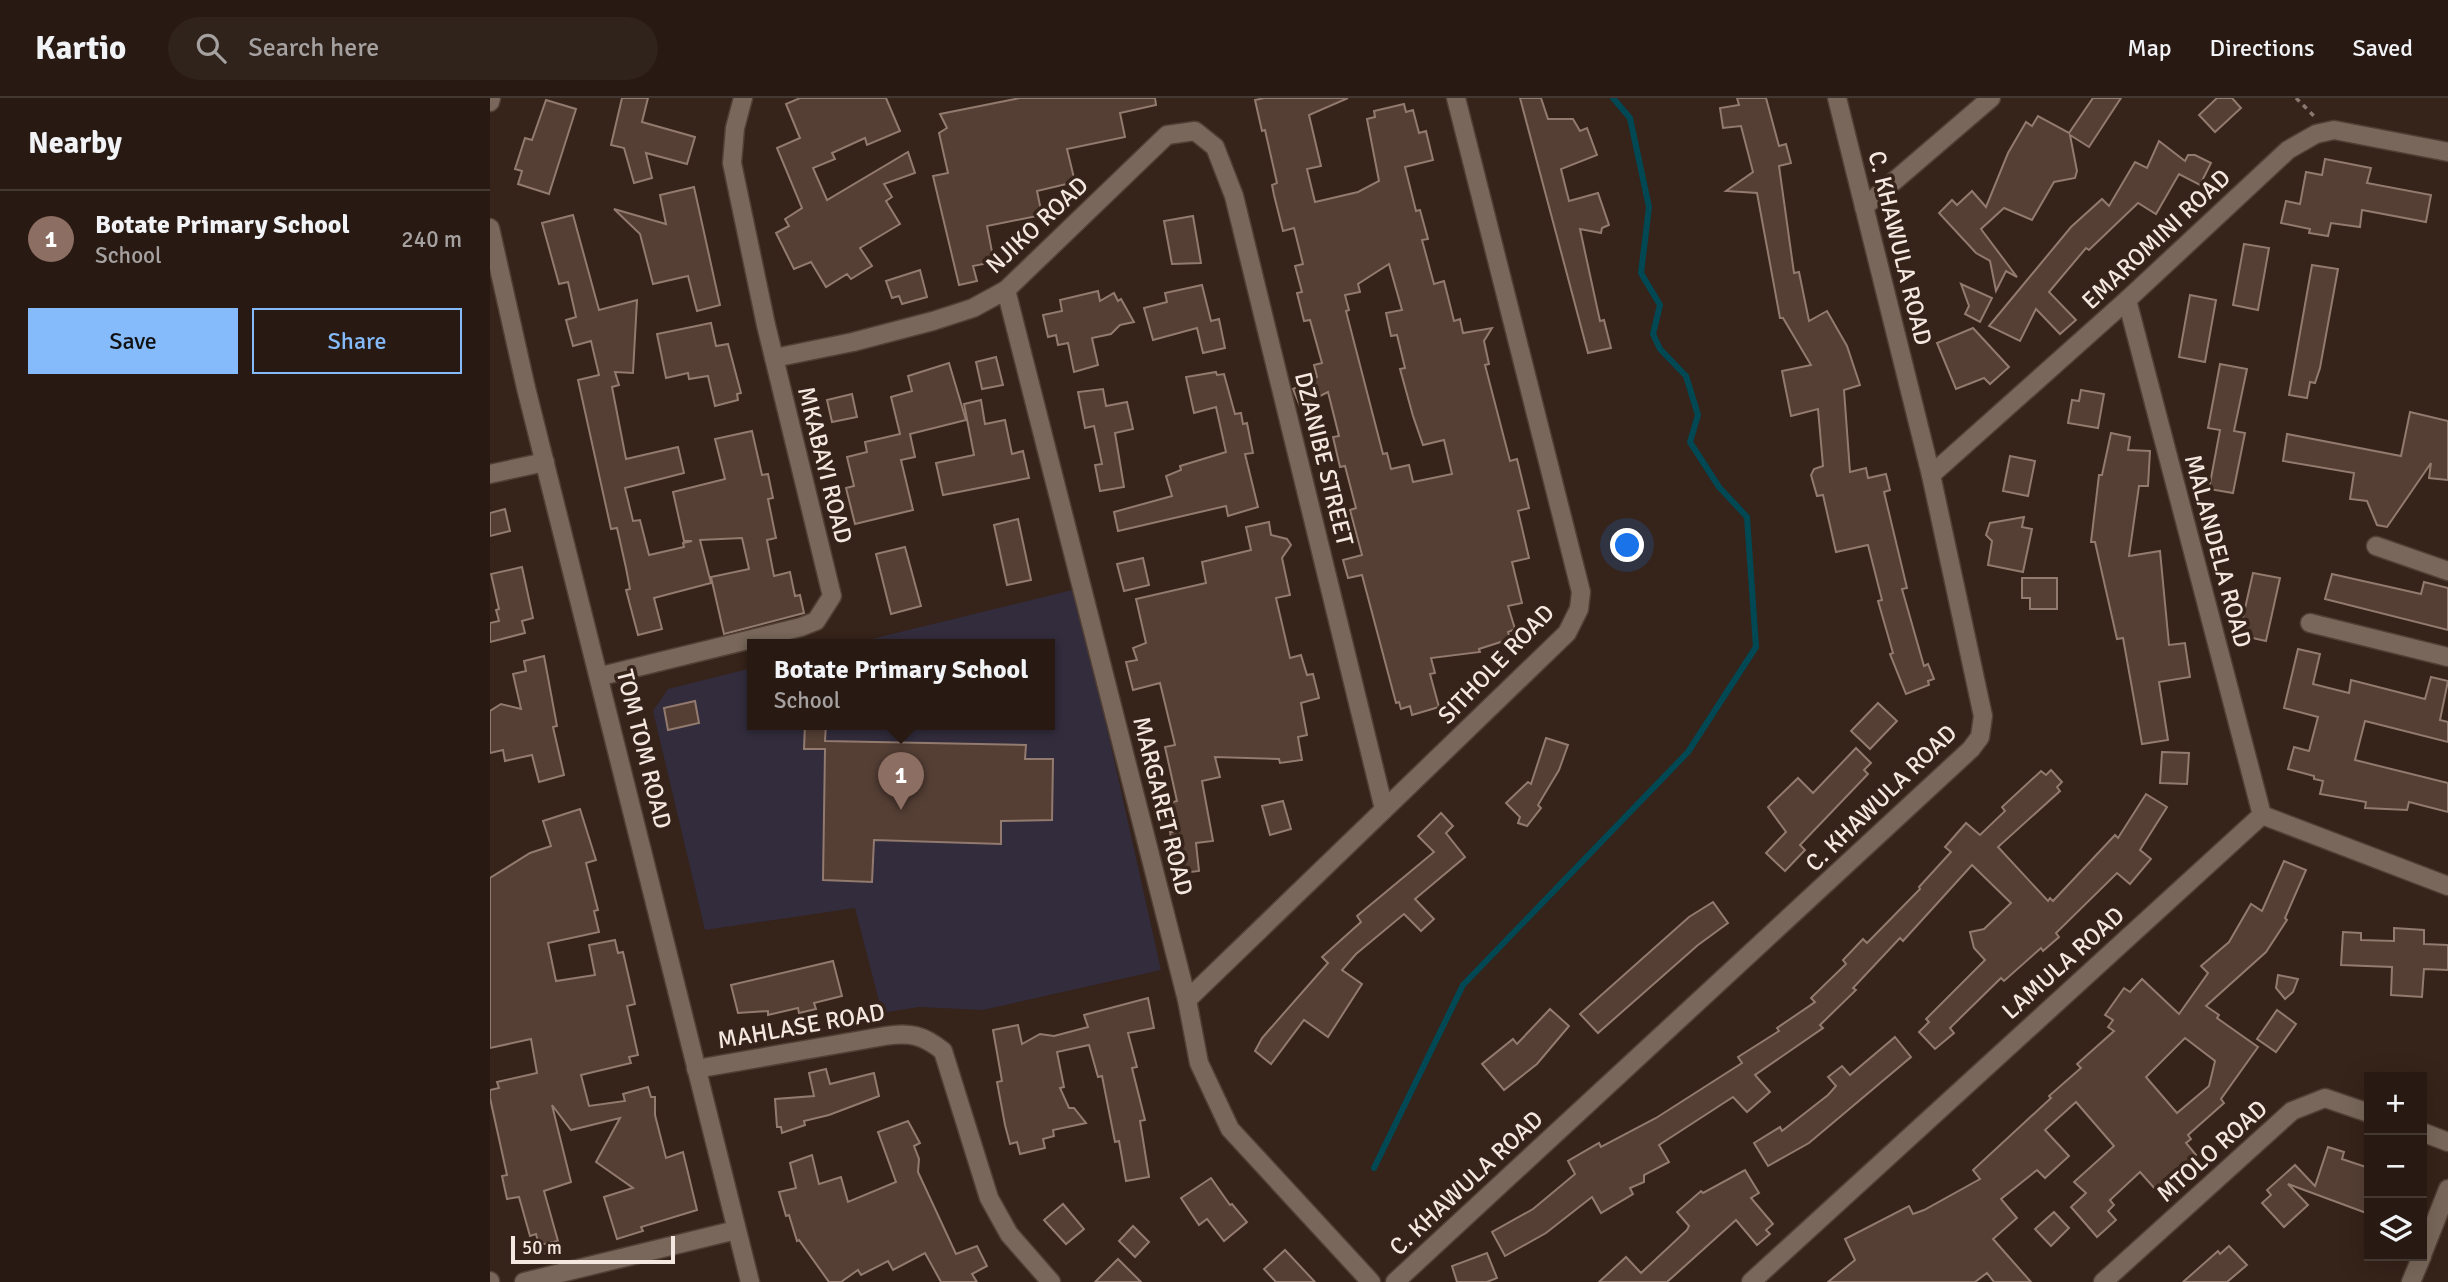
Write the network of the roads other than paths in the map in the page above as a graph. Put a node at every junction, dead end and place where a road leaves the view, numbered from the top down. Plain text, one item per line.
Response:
1 (743, 98) edge
2 (1456, 98) edge
3 (1837, 98) edge
4 (1991, 98) edge
5 (1195, 131) joint
6 (2448, 152) edge
7 (1864, 207) junction
8 (490, 228) edge
9 (1006, 290) junction
10 (2127, 300) junction
11 (774, 358) junction
12 (545, 463) junction
13 (490, 474) edge
14 (1931, 475) junction
15 (2376, 546) dead end
16 (2448, 571) edge
17 (2310, 624) dead end
18 (752, 639) edge
19 (747, 640) edge
20 (2448, 657) edge
21 (601, 676) junction
22 (1384, 809) junction
23 (2262, 815) junction
24 (2448, 886) edge
25 (1188, 1000) junction
26 (696, 1069) junction
27 (2364, 1112) edge
28 (2427, 1134) edge
29 (2448, 1142) edge
30 (2448, 1189) edge
31 (736, 1230) junction
32 (2427, 1243) edge
33 (2420, 1261) edge
34 (524, 1282) edge
35 (750, 1282) edge
36 (1051, 1282) edge
37 (1371, 1282) edge
38 (1395, 1282) edge
39 (1751, 1282) edge
40 (2103, 1282) edge
41 (2411, 1282) edge

1 - 11 street, MKABAYI ROAD
2 - 22 street, SITHOLE ROAD
3 - 7 street, C. KHAWULA ROAD
4 - 7 street
5 - 9 street, NJIKO ROAD
5 - 22 street, DZANIBE STREET
6 - 10 street, EMAROMINI ROAD
7 - 14 street, C. KHAWULA ROAD
8 - 12 street, TOM TOM ROAD
9 - 11 street, NJIKO ROAD
9 - 25 street, MARGARET ROAD
10 - 14 street, EMAROMINI ROAD
10 - 23 street, MALANDELA ROAD
11 - 18 street, MKABAYI ROAD
12 - 13 street
12 - 21 street, TOM TOM ROAD
14 - 38 street, C. KHAWULA ROAD
15 - 16 street
17 - 20 street
19 - 21 street, MKABAYI ROAD
21 - 26 street, TOM TOM ROAD
22 - 25 street, SITHOLE ROAD
23 - 24 street
23 - 39 street, LAMULA ROAD
25 - 37 street, MARGARET ROAD
26 - 31 street, TOM TOM ROAD
26 - 36 street, MAHLASE ROAD
27 - 40 street, MTOLO ROAD
28 - 29 street
30 - 32 street
31 - 34 street
31 - 35 street, TOM TOM ROAD
33 - 41 street

